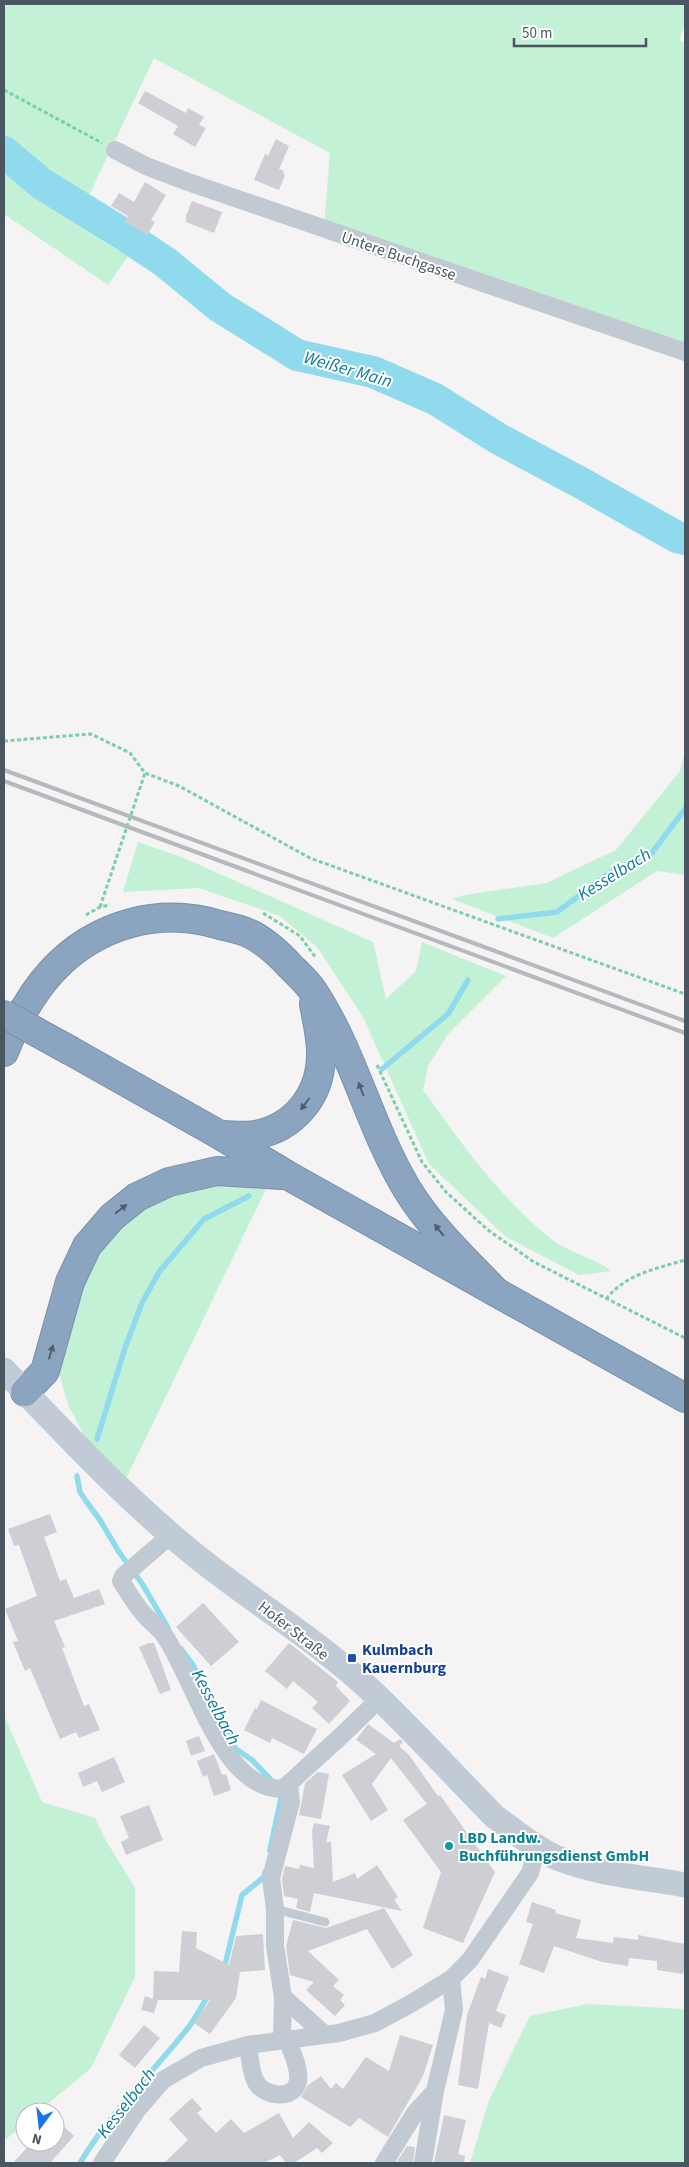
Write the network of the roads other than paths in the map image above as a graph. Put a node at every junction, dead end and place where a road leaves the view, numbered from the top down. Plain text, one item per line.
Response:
1 (115, 150) road end
2 (685, 352) edge
3 (312, 990) junction
4 (4, 1014) edge
5 (4, 1052) edge
6 (220, 1135) junction
7 (287, 1176) junction
8 (496, 1292) junction
9 (4, 1370) edge
10 (25, 1392) junction
11 (685, 1398) edge
12 (172, 1534) junction
13 (378, 1697) junction
14 (281, 1787) junction
15 (537, 1846) junction
16 (685, 1885) edge
17 (275, 1909) junction
18 (326, 1922) dead end
19 (451, 1979) junction
20 (283, 1996) junction
21 (324, 2034) junction
22 (285, 2039) junction
23 (248, 2045) junction
24 (435, 2091) junction
25 (102, 2163) edge
26 (384, 2163) edge
27 (423, 2163) edge

1 - 2 street, Untere Buchgasse
3 - 5 highway
3 -> 6 highway
8 -> 3 highway
4 - 6 highway, bridge
6 - 7 highway
7 - 8 highway
10 -> 7 highway
8 - 11 highway
9 - 10 street, Hofer Straße
10 - 12 street, Hofer Straße
12 - 13 street, Hofer Straße
12 - 14 street
13 - 14 street
13 - 15 street, Hofer Straße
14 - 17 street
15 - 16 street, Hofer Straße
15 - 19 street
17 - 18 lane
17 - 20 street
19 - 21 street
19 - 24 street
20 - 21 street
20 - 22 street
21 - 22 street
22 - 23 street
22 - 23 street
23 - 25 street
24 - 26 street
24 - 27 street

